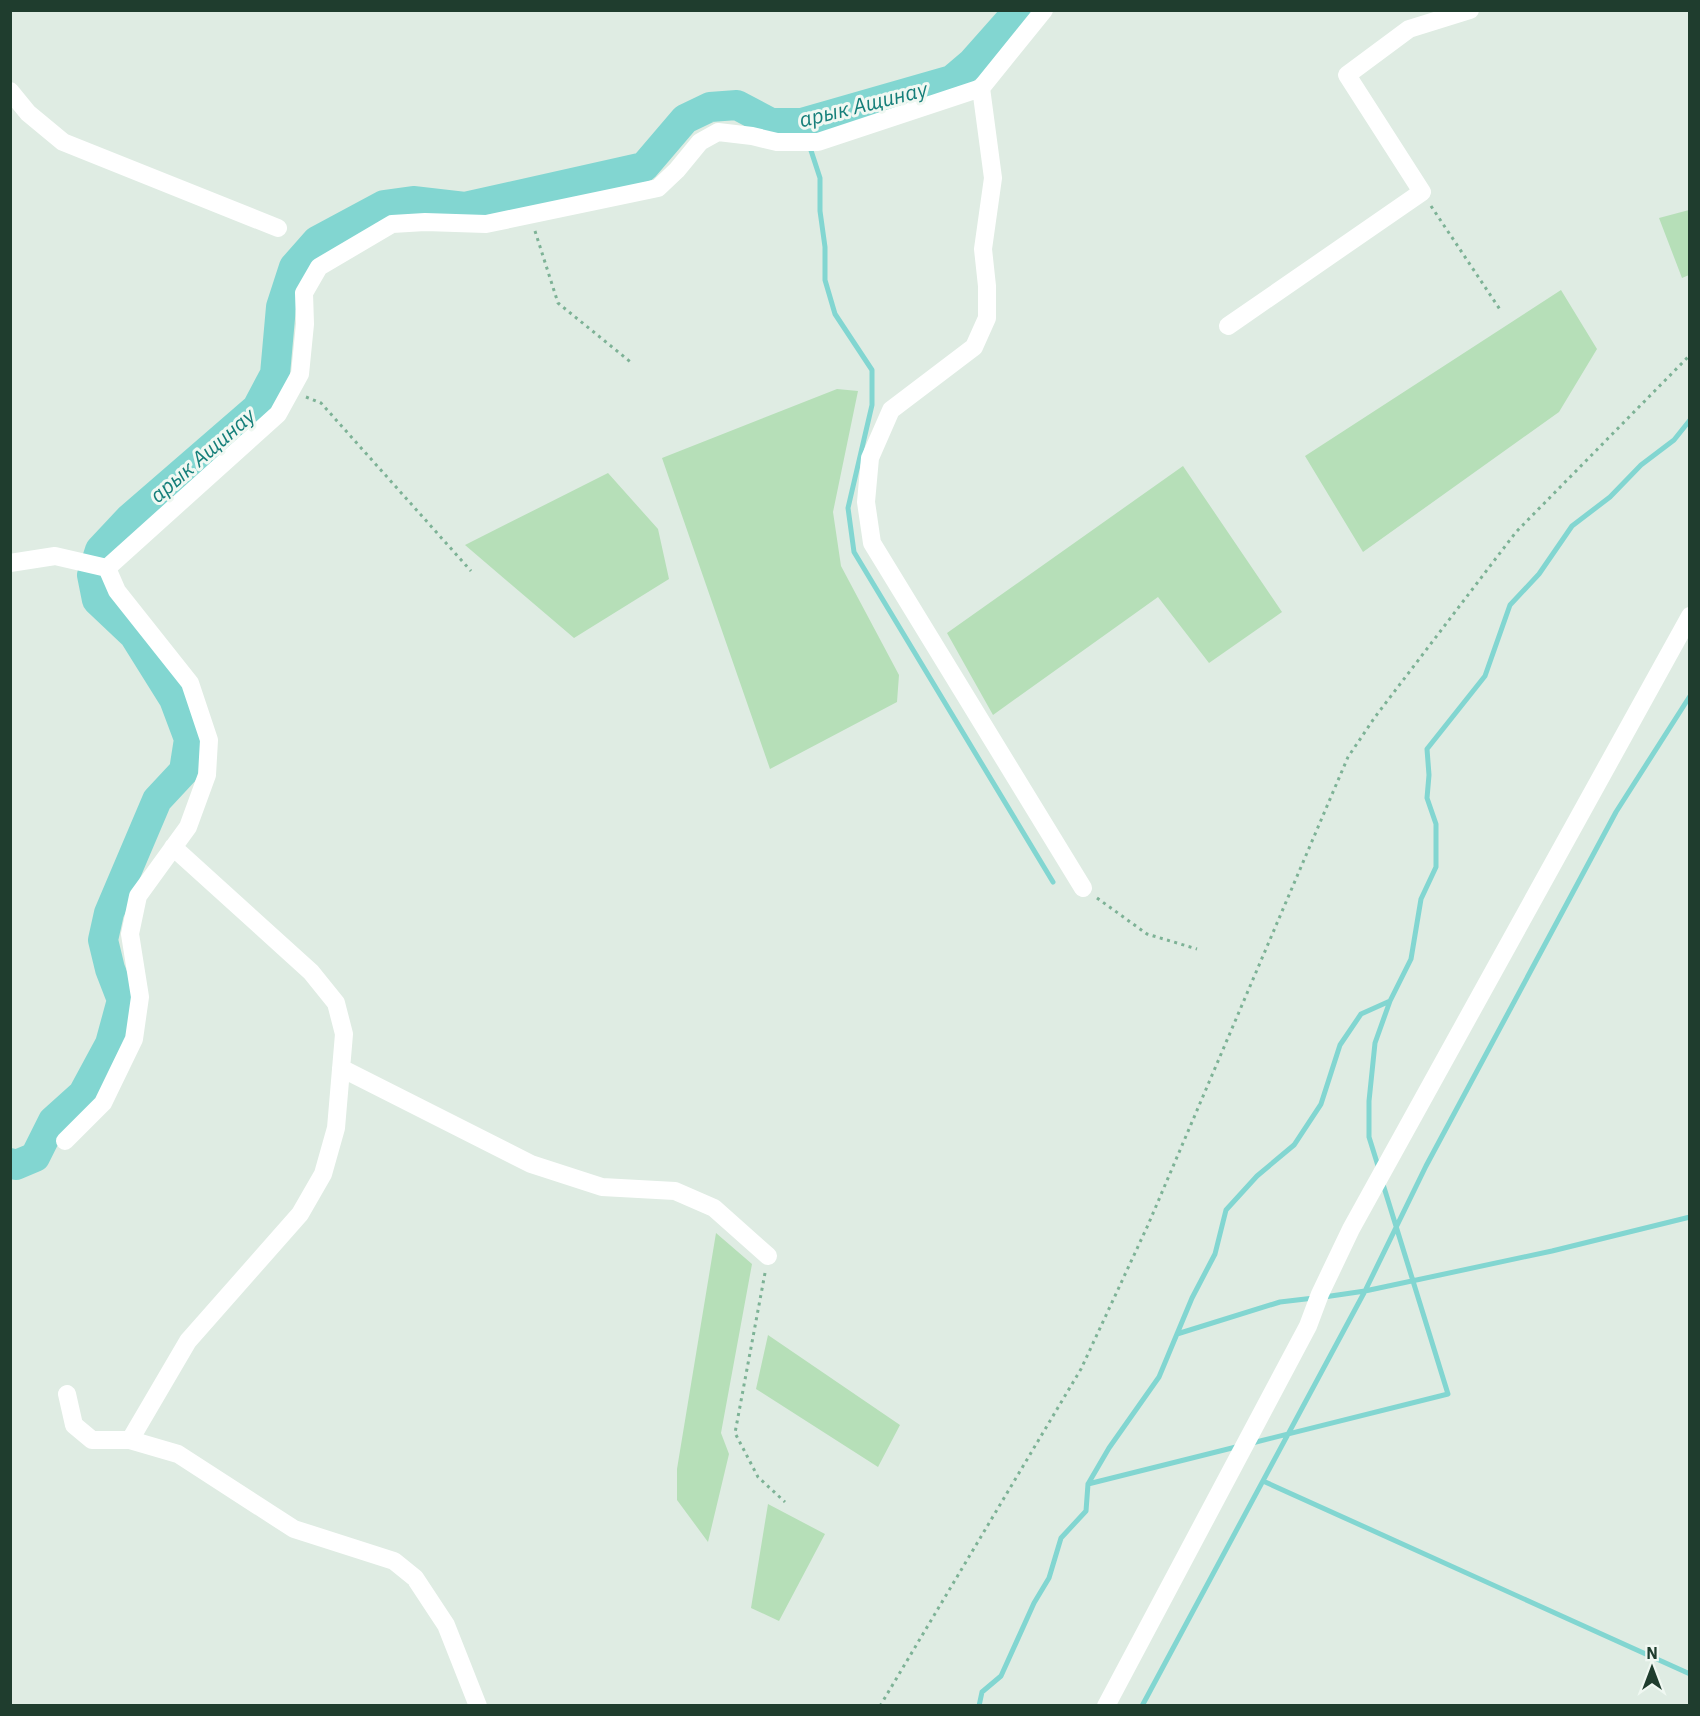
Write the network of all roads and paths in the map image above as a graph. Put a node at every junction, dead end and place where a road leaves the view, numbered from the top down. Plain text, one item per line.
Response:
1 (1044, 10) edge
2 (1470, 10) edge
3 (981, 88) junction
4 (10, 91) edge
5 (1422, 192) junction
6 (530, 215) junction
7 (278, 228) dead end
8 (1501, 311) dead end
9 (1228, 326) dead end
10 (1689, 355) edge
11 (633, 364) dead end
12 (291, 391) junction
13 (10, 563) edge
14 (106, 568) junction
15 (471, 572) dead end
16 (1689, 616) edge
17 (173, 847) junction
18 (1083, 888) joint
19 (1197, 949) dead end
20 (341, 1068) junction
21 (65, 1141) dead end
22 (768, 1256) joint
23 (67, 1394) dead end
24 (130, 1440) junction
25 (785, 1502) dead end
26 (478, 1706) edge
27 (880, 1706) edge
28 (1106, 1706) edge

1 - 3 street
2 - 5 street
3 - 6 street
3 - 18 street
4 - 7 street
5 - 8 path
5 - 9 street
6 - 11 path
6 - 12 street
10 - 27 path
12 - 14 street
12 - 15 path
13 - 14 street
14 - 17 street
16 - 28 street
17 - 20 street
17 - 21 street
18 - 19 path
20 - 22 street
20 - 24 street
22 - 25 path
23 - 24 street
24 - 26 street

